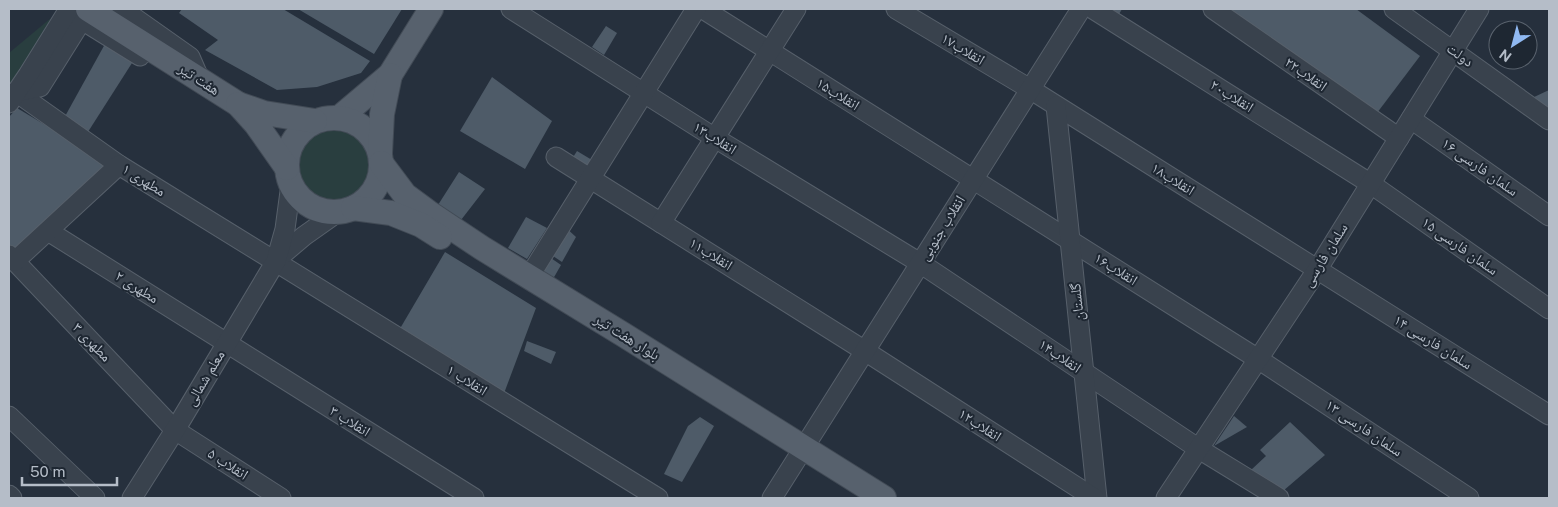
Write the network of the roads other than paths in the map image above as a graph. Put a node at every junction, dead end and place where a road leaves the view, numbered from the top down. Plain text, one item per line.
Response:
1 (69, 9) edge
2 (88, 9) edge
3 (122, 9) edge
4 (432, 9) edge
5 (511, 9) edge
6 (696, 9) edge
7 (703, 9) edge
8 (796, 9) edge
9 (896, 9) edge
10 (1081, 9) edge
11 (1093, 9) edge
12 (1213, 9) edge
13 (1394, 9) edge
14 (1479, 9) edge
15 (1454, 50) junction
16 (769, 51) junction
17 (390, 75) junction
18 (200, 80) junction
19 (1030, 89) junction
20 (644, 93) junction
21 (12, 97) edge
22 (238, 104) junction
23 (1056, 106) junction
24 (339, 118) junction
25 (1411, 119) junction
26 (1549, 120) edge
27 (316, 121) junction
28 (714, 138) junction
29 (1399, 138) junction
30 (556, 157) dead end
31 (381, 158) junction
32 (120, 165) junction
33 (289, 176) junction
34 (590, 178) junction
35 (973, 179) junction
36 (1371, 184) junction
37 (345, 210) junction
38 (1549, 216) edge
39 (661, 223) junction
40 (48, 231) junction
41 (1070, 240) junction
42 (12, 258) edge
43 (277, 259) junction
44 (920, 263) junction
45 (1317, 270) junction
46 (529, 277) junction
47 (1549, 309) edge
48 (226, 343) junction
49 (865, 351) junction
50 (1258, 359) junction
51 (1085, 373) junction
52 (1549, 415) edge
53 (9, 416) edge
54 (175, 430) junction
55 (1199, 449) junction
56 (800, 455) junction
57 (9, 495) edge
58 (12, 498) edge
59 (95, 498) edge
60 (132, 498) edge
61 (281, 498) edge
62 (474, 498) edge
63 (658, 498) edge
64 (772, 498) edge
65 (853, 498) edge
66 (884, 498) edge
67 (1096, 498) edge
68 (1166, 498) edge
69 (1279, 498) edge
70 (1469, 498) edge

1 - 21 street
2 - 18 main road, هفت تیر
3 - 18 street
4 - 17 main road
5 - 20 street, انقلاب۱۳
6 - 20 street
7 - 16 street, انقلاب۱۵
8 - 16 street
9 - 19 street, انقلاب۱۷
10 - 19 street, انقلاب جنوبی
11 - 36 street, انقلاب۲۰
12 - 29 street, انقلاب۲۲
13 - 15 street, دولت
14 - 15 street, سلمان فارسی
15 - 25 street, سلمان فارسی
15 - 26 street, دولت
16 - 28 street
16 - 35 street, انقلاب۱۵
17 - 24 main road
17 - 31 main road
18 - 21 street
18 - 22 main road, هفت تیر
19 - 23 street, انقلاب۱۸
19 - 35 street, انقلاب جنوبی
20 - 28 street, انقلاب۱۳
20 - 34 street
21 - 32 street, مطهری ۱
22 - 27 main road
22 - 33 main road
23 - 41 street, گلستان
23 - 45 street, انقلاب۱۸
24 - 27 main road
24 - 31 main road
25 - 29 street, سلمان فارسی
25 - 38 street, سلمان فارسی ۱۶
27 - 33 main road
28 - 39 street
28 - 44 street, انقلاب۱۳
29 - 36 street, سلمان فارسی
30 - 34 street, انقلاب۱۱
31 - 37 main road
31 - 46 main road, بلوار هفت تیر
32 - 40 street
32 - 43 street, مطهری ۱
33 - 37 main road
33 - 43 street
34 - 39 street, انقلاب۱۱
34 - 46 street
35 - 41 street, انقلاب۱۶
35 - 44 street, انقلاب جنوبی
36 - 45 street, سلمان فارسی
36 - 47 street, سلمان فارسی ۱۵
37 - 43 street
37 - 56 main road, بلوار هفت تیر
39 - 49 street, انقلاب۱۱
40 - 42 street
40 - 48 street, مطهری ۲
41 - 50 street, انقلاب۱۶
41 - 51 street, گلستان
42 - 54 street, مطهری ۳
43 - 48 street, معلم شمالی
43 - 63 street, انقلاب ۱
44 - 49 street, انقلاب جنوبی
44 - 51 street, انقلاب۱۴
45 - 50 street, سلمان فارسی
45 - 52 street, سلمان فارسی ۱۴
46 - 56 main road, بلوار هفت تیر
48 - 54 street, معلم شمالی
48 - 62 street, انقلاب ۳
49 - 56 street, انقلاب جنوبی
49 - 67 street, انقلاب۱۲
50 - 55 street, سلمان فارسی
50 - 70 street, سلمان فارسی ۱۳
51 - 55 street, انقلاب۱۴
51 - 67 street, گلستان
53 - 59 street
54 - 60 street, معلم شمالی
54 - 61 street, انقلاب ۵
55 - 68 street, سلمان فارسی
55 - 69 street, انقلاب۱۴
56 - 64 street, انقلاب جنوبی
56 - 65 main road, بلوار هفت تیر
56 - 66 main road, بلوار هفت تیر
57 - 58 street

